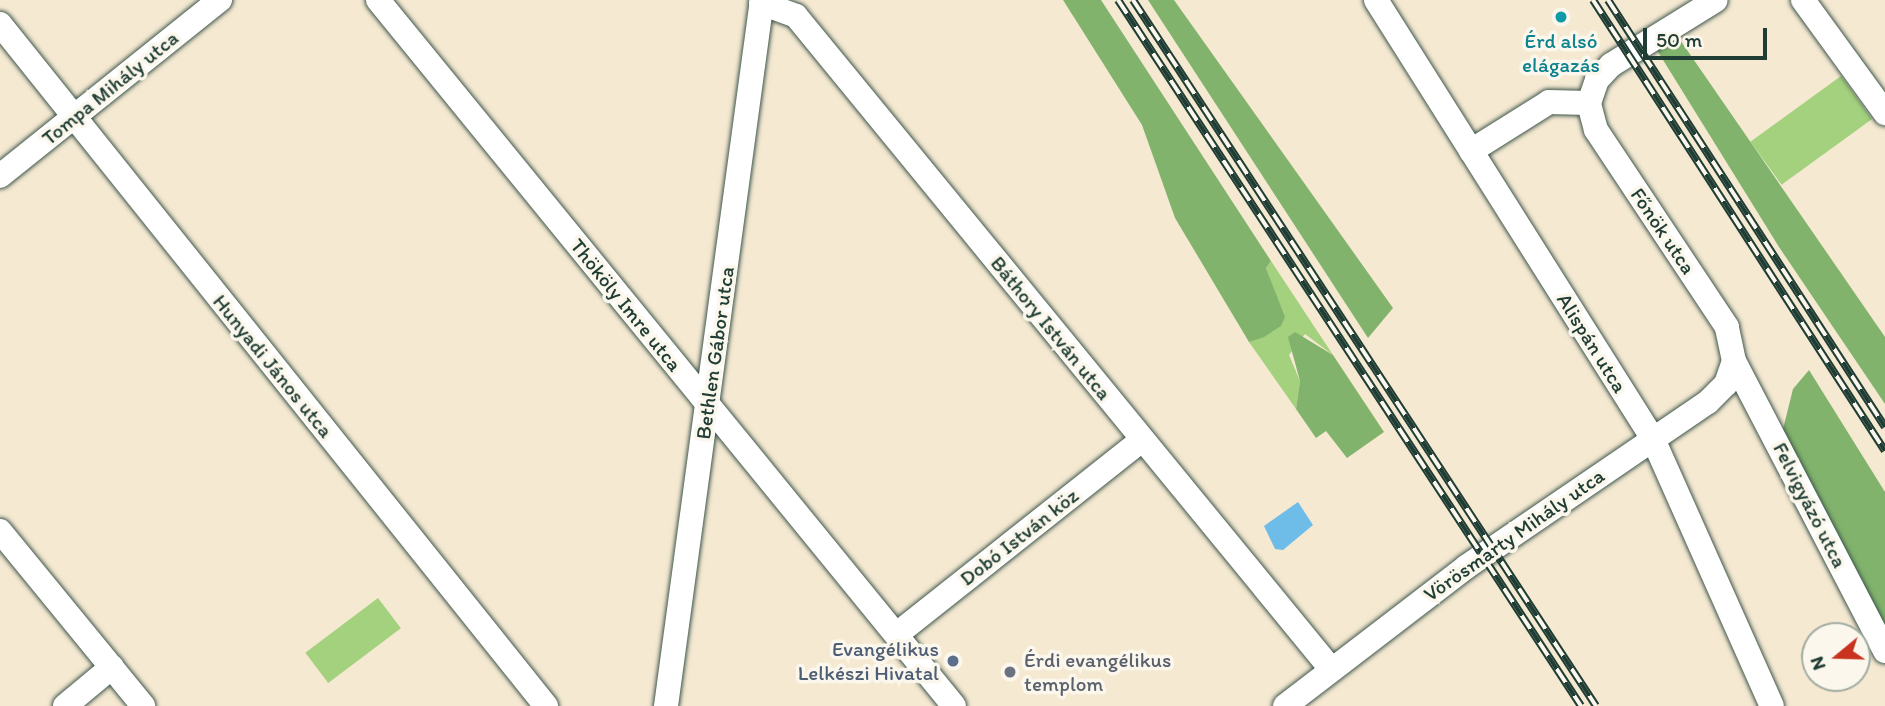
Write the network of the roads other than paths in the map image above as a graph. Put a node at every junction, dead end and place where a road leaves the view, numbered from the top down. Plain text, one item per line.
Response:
1 (220, 0) edge
2 (378, 0) edge
3 (1376, 0) edge
4 (1716, 0) edge
5 (1803, 0) edge
6 (761, 2) edge
7 (0, 24) edge
8 (1589, 103) junction
9 (1885, 113) edge
10 (73, 118) junction
11 (1471, 151) junction
12 (0, 176) edge
13 (1734, 361) junction
14 (708, 405) junction
15 (1653, 439) junction
16 (1142, 440) junction
17 (0, 531) edge
18 (897, 634) junction
19 (1885, 651) edge
20 (112, 667) junction
21 (1331, 669) junction
22 (65, 706) edge
23 (143, 706) edge
24 (546, 706) edge
25 (666, 706) edge
26 (954, 706) edge
27 (1285, 706) edge
28 (1772, 706) edge

1 - 10 street, Tompa Mihály utca
2 - 14 street, Thököly Imre utca
3 - 11 street, Alispán utca
4 - 8 street
5 - 9 street
6 - 14 street, Bethlen Gábor utca
6 - 16 street, Báthory István utca
7 - 10 street, Hunyadi János utca
8 - 11 street
8 - 13 street, Főnök utca
10 - 12 street, Tompa Mihály utca
10 - 24 street, Hunyadi János utca
11 - 15 street, Alispán utca
13 - 15 street, Vörösmarty Mihály utca
13 - 19 street, Felvigyázó utca
14 - 18 street, Thököly Imre utca
14 - 25 street, Bethlen Gábor utca
15 - 21 street, Vörösmarty Mihály utca
15 - 28 street, Alispán utca
16 - 18 street, Dobó István köz
16 - 21 street, Báthory István utca
17 - 20 street
18 - 26 street, Thököly Imre utca
20 - 22 street
20 - 23 street
21 - 27 street, Vörösmarty Mihály utca

